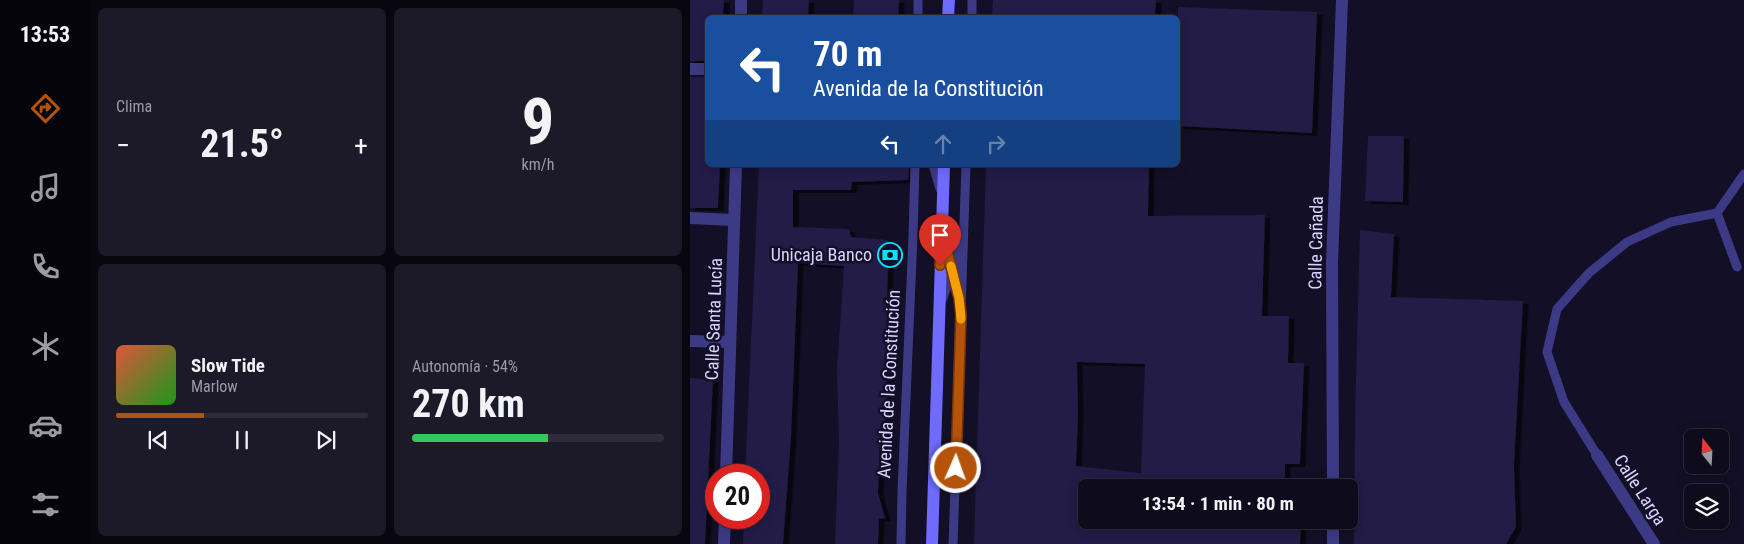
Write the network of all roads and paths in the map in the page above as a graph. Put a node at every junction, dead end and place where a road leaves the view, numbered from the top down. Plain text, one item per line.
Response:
1 (741, 0) edge
2 (918, 0) edge
3 (949, 0) edge
4 (972, 0) edge
5 (1342, 0) edge
6 (741, 15) edge
7 (918, 15) edge
8 (948, 15) edge
9 (972, 15) edge
10 (690, 68) edge
11 (705, 69) edge
12 (736, 167) edge
13 (914, 167) edge
14 (934, 167) edge
15 (944, 167) edge
16 (966, 167) edge
17 (1744, 174) edge
18 (943, 196) junction
19 (1717, 213) junction
20 (690, 218) edge
21 (734, 220) junction
22 (964, 228) junction
23 (942, 232) junction
24 (1737, 267) dead end
25 (953, 272) junction
26 (961, 314) junction
27 (939, 315) junction
28 (690, 341) edge
29 (730, 342) junction
30 (1597, 455) joint
31 (726, 464) edge
32 (1333, 479) edge
33 (725, 529) edge
34 (1333, 529) edge
35 (724, 544) edge
36 (901, 544) edge
37 (932, 544) edge
38 (953, 544) edge
39 (1334, 544) edge
40 (1654, 544) edge

1 - 6 street
2 - 7 lane
3 - 8 main road
4 - 9 lane
5 - 32 street, Calle Cañada
10 - 11 street
12 - 21 street, Calle Santa Lucía
13 - 36 lane, Avenida de la Constitución
14 - 18 lane
15 - 18 main road
16 - 22 lane
17 - 19 lane
18 - 23 main road
19 - 24 lane
19 - 30 lane
20 - 21 street
21 - 29 street, Calle Santa Lucía
22 - 25 lane
22 - 26 lane
23 - 25 lane
23 - 27 main road
25 - 26 lane
25 - 27 lane
26 - 38 lane
27 - 37 main road
28 - 29 street
29 - 31 street, Calle Santa Lucía
30 - 40 street, Calle Larga
33 - 35 street
34 - 39 street

